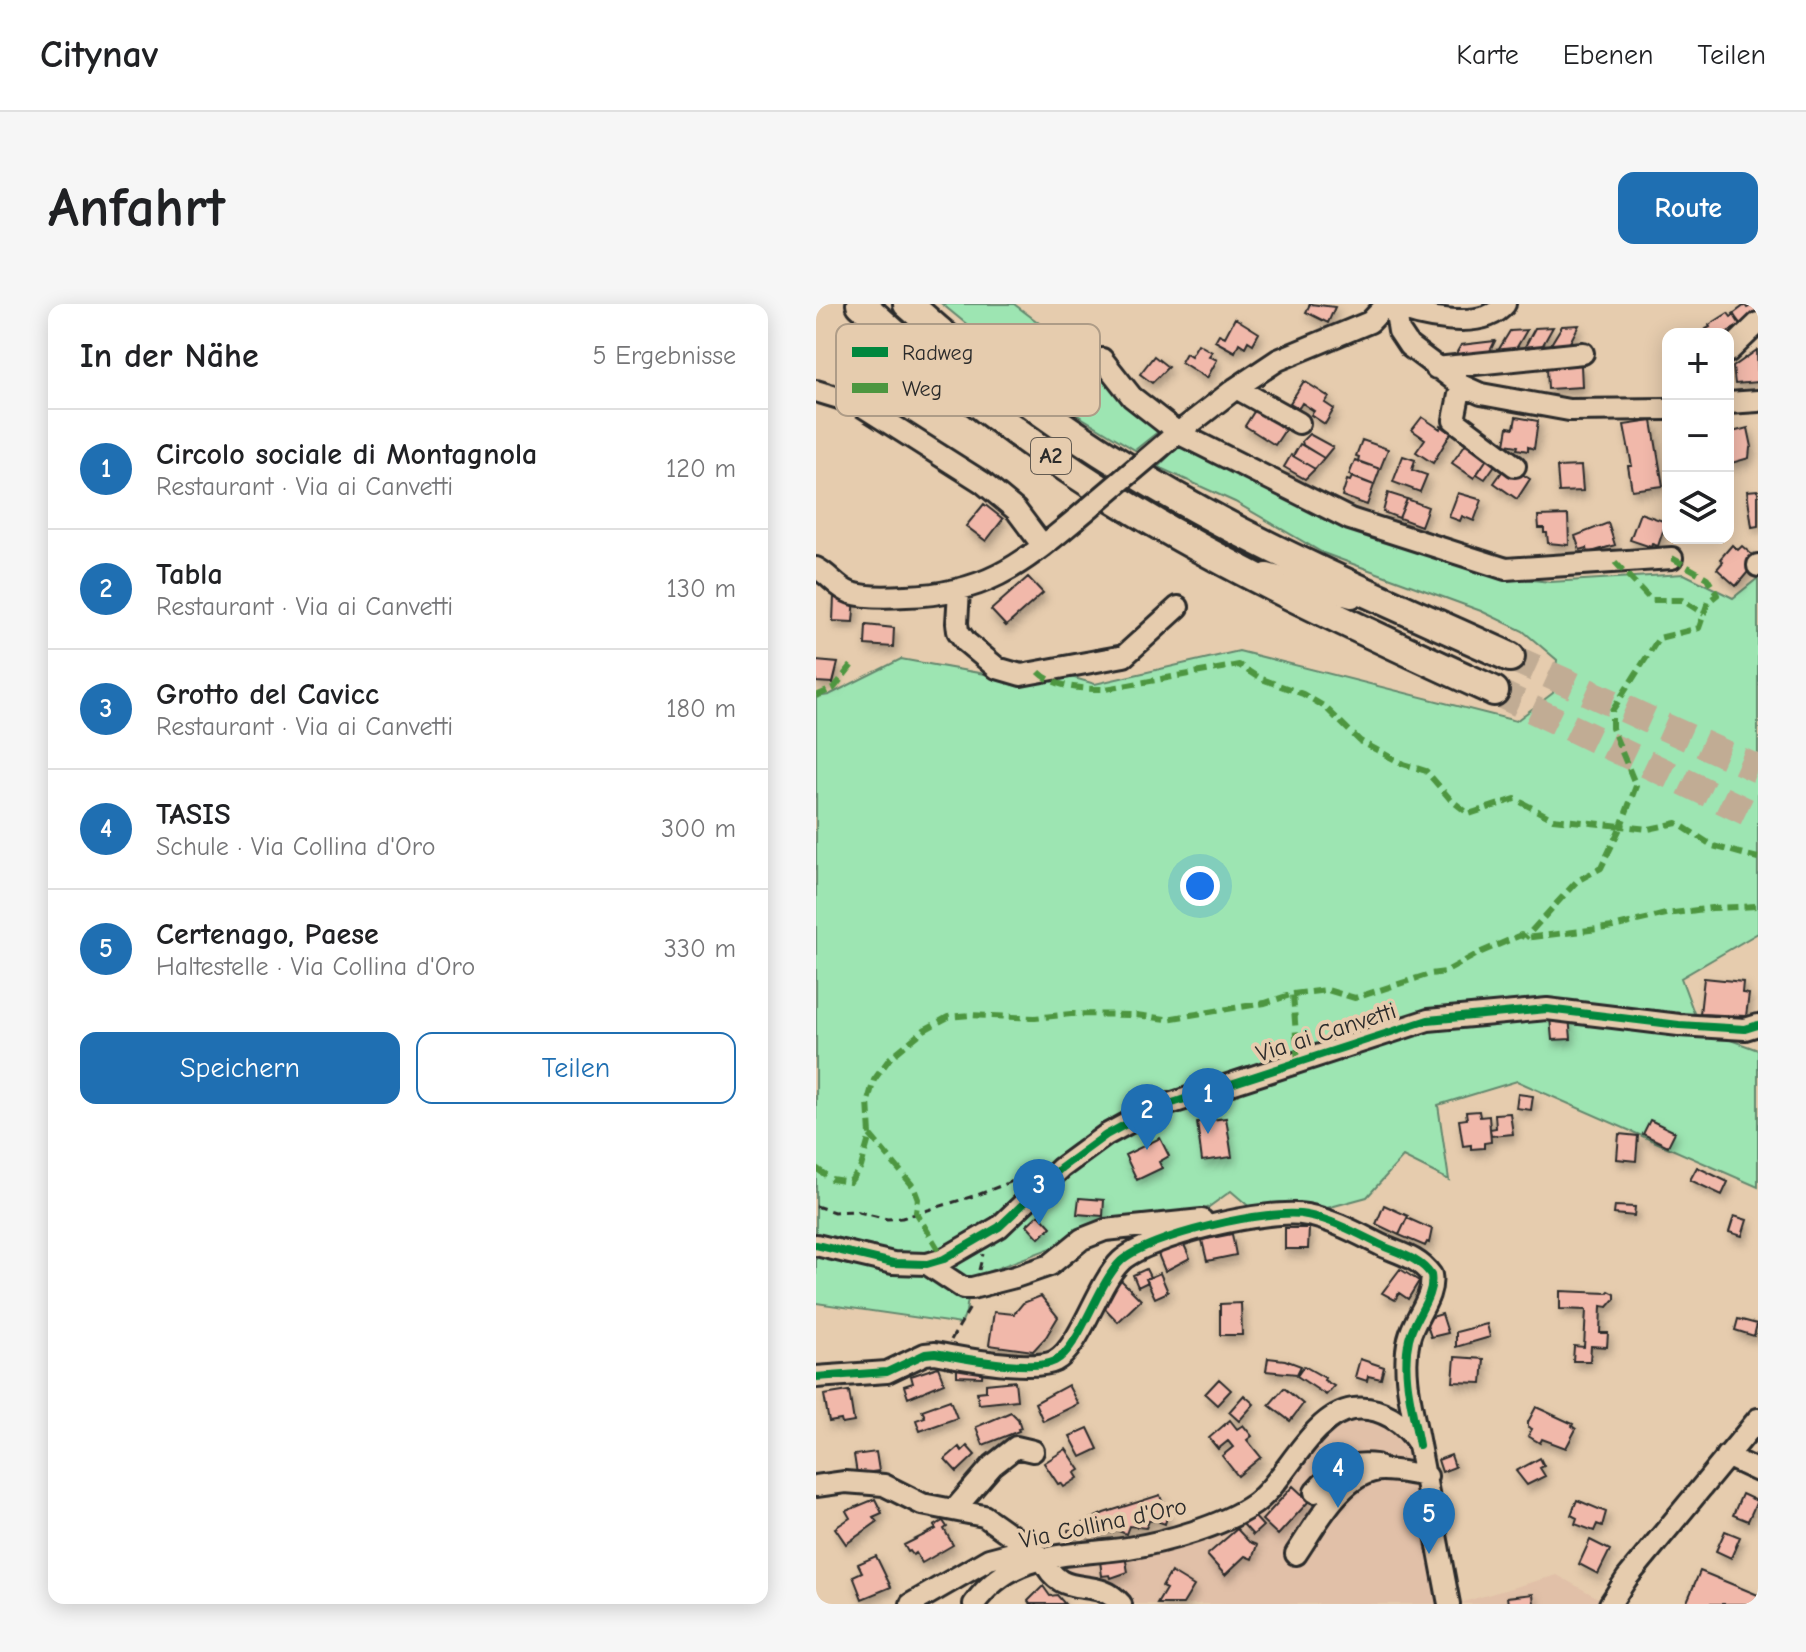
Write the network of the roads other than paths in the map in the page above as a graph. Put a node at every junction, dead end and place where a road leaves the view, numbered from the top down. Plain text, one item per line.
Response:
1 (861, 304) edge
2 (908, 304) edge
3 (1505, 304) edge
4 (1391, 306) edge
5 (1758, 323) edge
6 (884, 324) edge
7 (931, 324) edge
8 (1357, 329) junction
9 (1409, 346) junction
10 (1734, 346) edge
11 (1583, 353) dead end
12 (1102, 359) dead end
13 (1436, 368) junction
14 (1461, 385) junction
15 (1236, 388) junction
16 (816, 391) edge
17 (836, 397) edge
18 (1758, 401) edge
19 (1734, 403) edge
20 (1662, 409) edge
21 (878, 416) edge
22 (996, 416) edge
23 (1049, 416) edge
24 (1299, 423) dead end
25 (1173, 437) junction
26 (1515, 466) dead end
27 (1248, 536) junction
28 (1043, 546) junction
29 (1672, 558) dead end
30 (1233, 565) junction
31 (816, 568) edge
32 (1320, 588) junction
33 (959, 591) junction
34 (1178, 607) dead end
35 (1410, 612) junction
36 (1395, 644) junction
37 (1510, 657) tunnel mouth
38 (1494, 691) tunnel mouth
39 (1758, 1025) edge
40 (1234, 1221) junction
41 (816, 1245) edge
42 (927, 1264) junction
43 (816, 1377) edge
44 (1758, 1419) edge
45 (1419, 1445) junction
46 (1033, 1451) dead end
47 (1726, 1456) junction
48 (1758, 1471) edge
49 (1395, 1472) junction
50 (1427, 1476) junction
51 (816, 1486) edge
52 (1315, 1492) dead end
53 (954, 1510) junction
54 (1296, 1554) dead end
55 (1042, 1557) junction
56 (911, 1604) edge
57 (974, 1604) edge
58 (1121, 1604) edge
59 (1449, 1604) edge
60 (1610, 1604) edge

1 - 6 highway, A2
2 - 7 highway, A2
3 - 4 street
4 - 8 street
4 - 9 street
5 - 10 street
8 - 9 street
8 - 15 street
9 - 13 street
11 - 13 street
12 - 25 street
13 - 14 street
14 - 20 street
14 - 26 street
15 - 24 street
15 - 25 street
16 - 17 street
18 - 19 street
21 - 28 street
22 - 30 highway, A2
23 - 27 highway, A2
25 - 28 street, bridge
25 - 29 street
27 - 32 street
27 - 35 highway, A2
28 - 33 street
30 - 32 street
30 - 36 highway, A2
31 - 33 street
32 - 35 street
32 - 36 street
33 - 34 street
35 - 37 highway, A2
36 - 38 highway, A2
39 - 42 street, Via ai Canvetti
40 - 42 street
40 - 43 street
40 - 45 street
41 - 42 street, Via ai Canvetti
44 - 47 street
45 - 50 street, Via Collina d'Oro
45 - 55 street, Via Collina d'Oro
46 - 53 street
47 - 48 street
47 - 60 street
49 - 50 street
49 - 52 street
49 - 54 street
50 - 59 street, Via Collina d'Oro
51 - 53 street
53 - 55 street
55 - 56 street
55 - 57 street, Via Collina d'Oro
55 - 58 street

